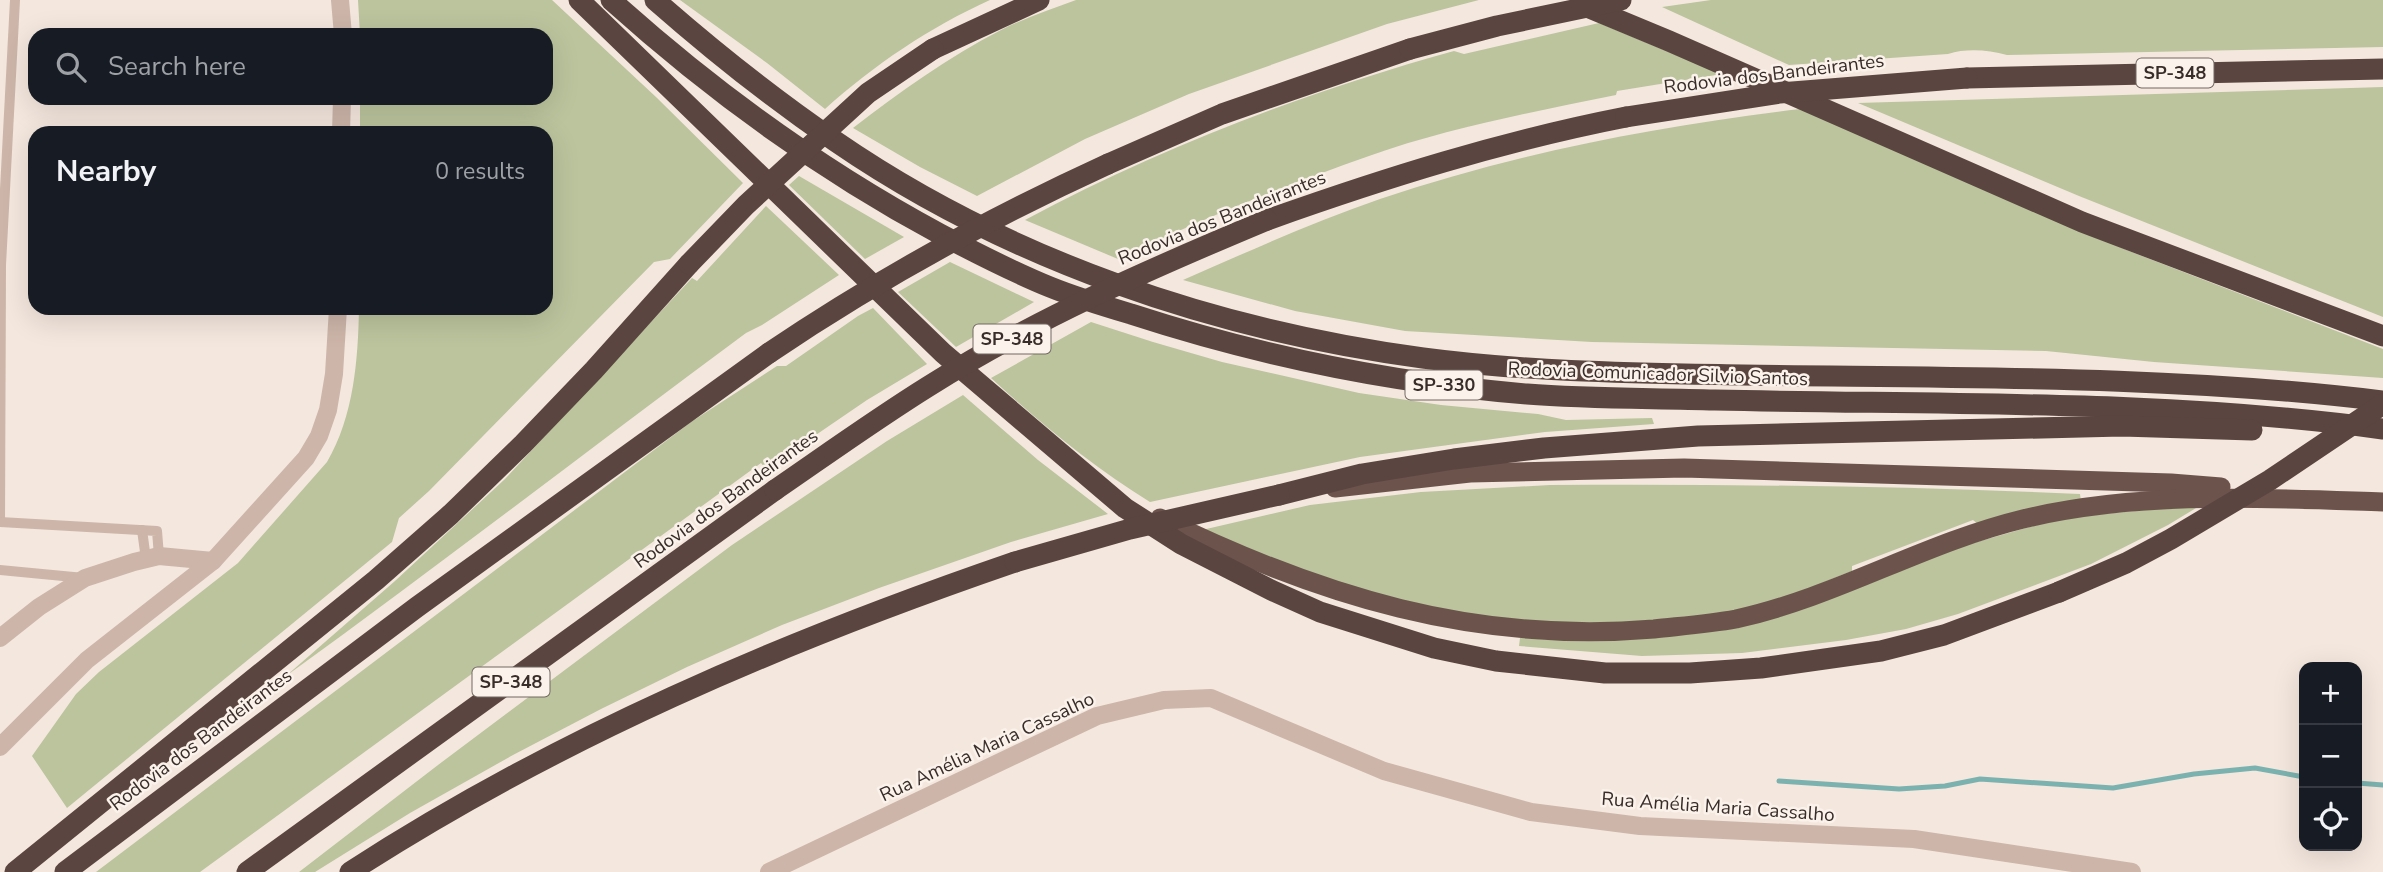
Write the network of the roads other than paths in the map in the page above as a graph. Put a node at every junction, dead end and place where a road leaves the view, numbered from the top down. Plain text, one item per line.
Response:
1 (15, 0) edge
2 (340, 0) edge
3 (579, 0) edge
4 (611, 0) edge
5 (655, 0) edge
6 (1039, 0) edge
7 (1570, 0) edge
8 (1621, 0) edge
9 (342, 28) edge
10 (2383, 69) edge
11 (342, 105) edge
12 (341, 126) edge
13 (338, 315) edge
14 (2383, 336) edge
15 (2383, 402) edge
16 (2380, 429) edge
17 (1057, 451) junction
18 (1282, 495) junction
19 (2383, 500) edge
20 (0, 522) edge
21 (142, 530) junction
22 (152, 558) junction
23 (213, 561) junction
24 (0, 570) edge
25 (85, 578) junction
26 (0, 638) edge
27 (0, 747) edge
28 (15, 872) edge
29 (65, 872) edge
30 (247, 872) edge
31 (350, 872) edge
32 (769, 872) edge
33 (2132, 872) edge

1 - 20 lane
2 - 9 street
3 - 17 highway
4 - 16 highway, Rodovia Comunicador Silvio Santos / SP-330
5 - 15 highway, Rodovia Comunicador Silvio Santos / SP-330
6 - 28 highway, bridge
7 - 14 highway
8 - 29 highway, Rodovia dos Bandeirantes, bridge
10 - 30 highway, Rodovia dos Bandeirantes / SP-348, bridge
11 - 12 street
13 - 23 street
15 - 17 highway, bridge
16 - 18 highway
17 - 19 highway
18 - 19 highway
18 - 31 highway, bridge
20 - 21 lane
21 - 22 lane
21 - 22 lane
22 - 23 street
22 - 25 street
23 - 27 street
24 - 25 lane
25 - 26 street
32 - 33 street, Rua Amélia Maria Cassalho

